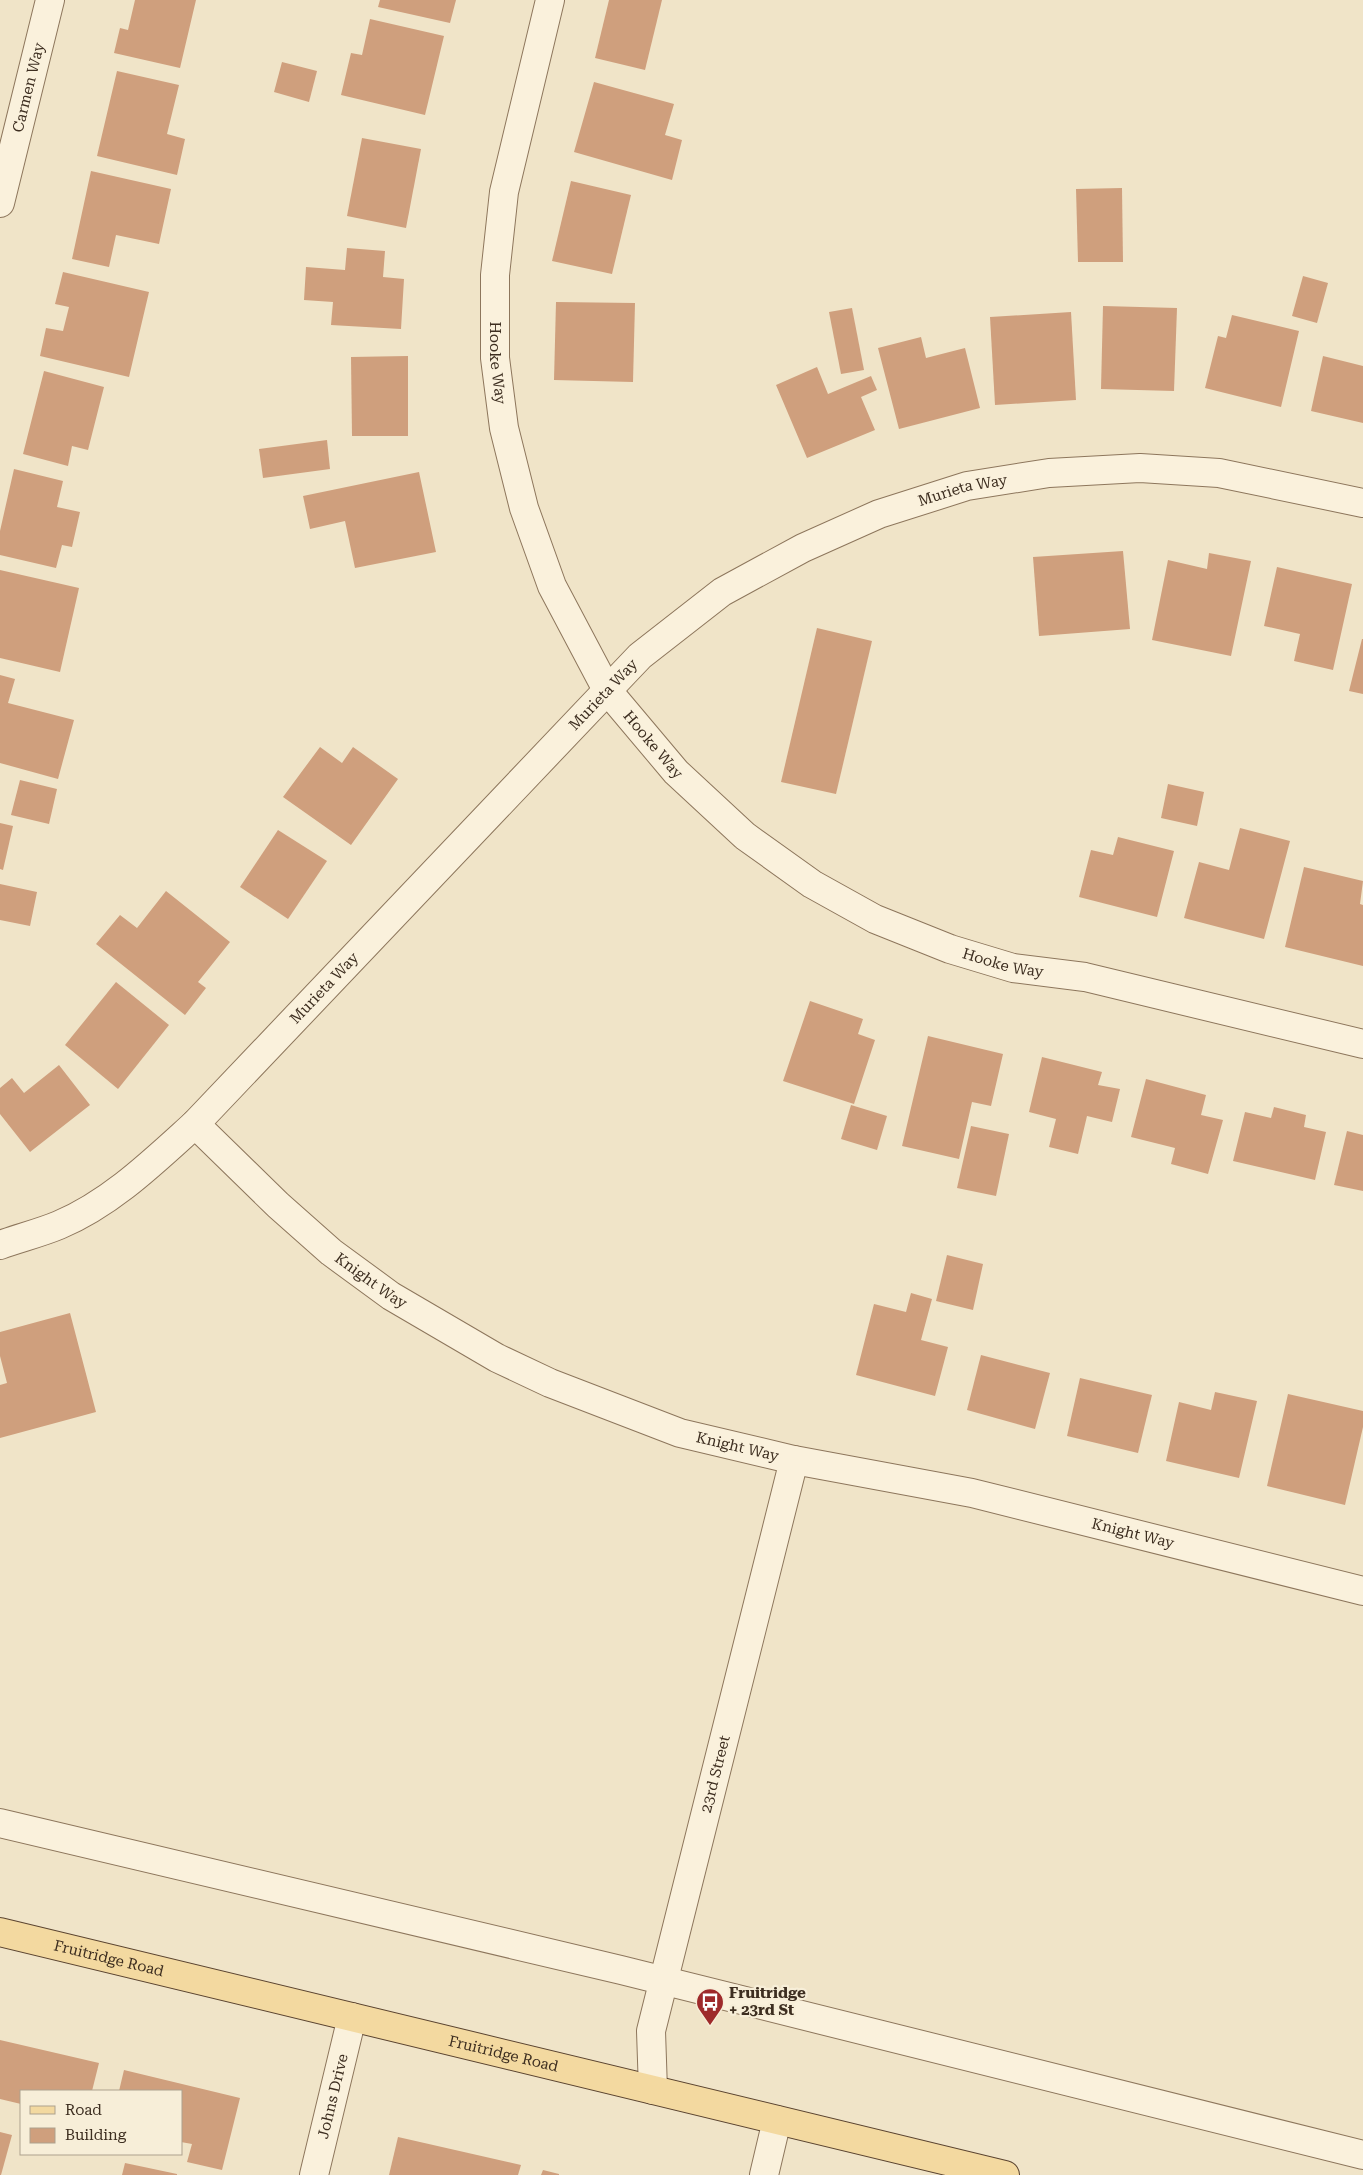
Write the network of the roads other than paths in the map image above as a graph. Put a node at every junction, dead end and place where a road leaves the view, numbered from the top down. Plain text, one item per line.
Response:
1 (50, 0) edge
2 (550, 0) edge
3 (0, 203) edge
4 (1363, 503) edge
5 (607, 690) junction
6 (1363, 1044) edge
7 (194, 1124) junction
8 (0, 1245) edge
9 (794, 1460) junction
10 (1363, 1591) edge
11 (0, 1823) edge
12 (0, 1932) edge
13 (663, 1981) junction
14 (352, 2017) junction
15 (653, 2090) junction
16 (777, 2120) junction
17 (1363, 2155) edge
18 (314, 2175) edge
19 (764, 2175) edge
20 (1005, 2175) edge

1 - 3 street, Carmen Way
2 - 5 street, Hooke Way
4 - 5 street, Murieta Way
5 - 6 street, Hooke Way
5 - 7 street, Murieta Way
7 - 8 street, Murieta Way
7 - 9 street, Knight Way
9 - 10 street, Knight Way
9 - 13 street, 23rd Street
11 - 13 street
12 - 14 main road, Fruitridge Road
13 - 15 street, 23rd Street
13 - 17 street
14 - 15 main road, Fruitridge Road
14 - 18 street, Johns Drive
15 - 16 main road, Fruitridge Road
16 - 19 street
16 - 20 main road, Fruitridge Road

